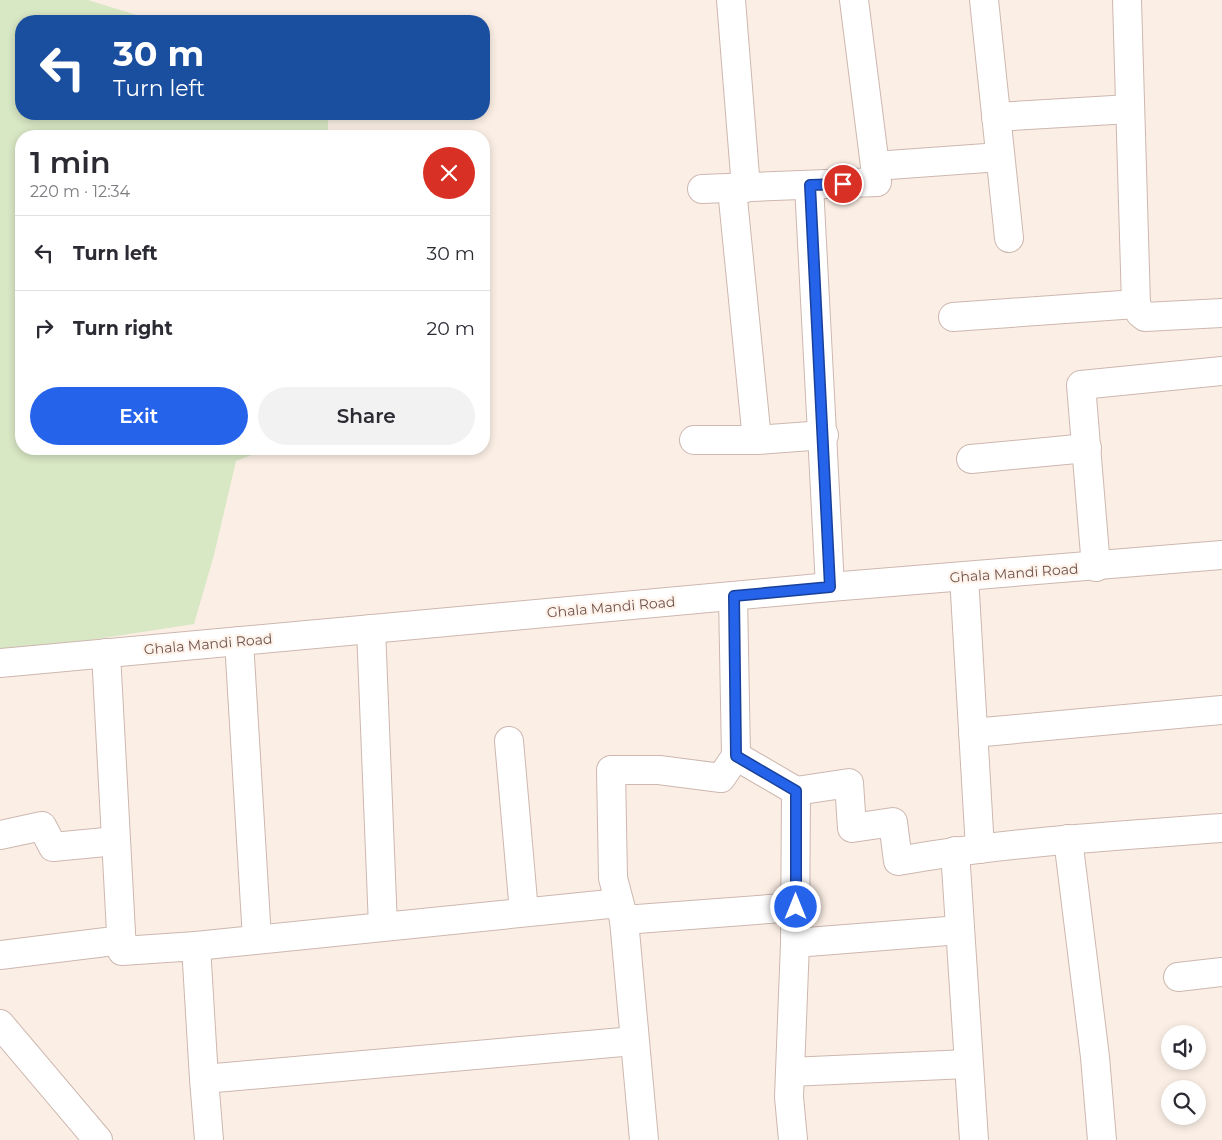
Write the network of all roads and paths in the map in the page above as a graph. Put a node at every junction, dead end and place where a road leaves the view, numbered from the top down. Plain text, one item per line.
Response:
1 (731, 0) edge
2 (854, 0) edge
3 (984, 0) edge
4 (1127, 0) edge
5 (1130, 109) junction
6 (996, 117) junction
7 (1000, 157) junction
8 (875, 166) junction
9 (810, 185) junction
10 (739, 188) junction
11 (702, 189) dead end
12 (1009, 238) dead end
13 (1136, 304) junction
14 (1222, 313) edge
15 (953, 316) dead end
16 (1222, 371) edge
17 (824, 435) junction
18 (694, 440) dead end
19 (757, 440) junction
20 (1087, 448) junction
21 (972, 459) dead end
22 (1222, 554) edge
23 (1096, 567) junction
24 (964, 576) junction
25 (830, 587) junction
26 (734, 596) junction
27 (371, 629) junction
28 (239, 641) junction
29 (106, 653) junction
30 (0, 663) edge
31 (1222, 710) edge
32 (973, 733) junction
33 (509, 741) dead end
34 (736, 756) junction
35 (796, 791) junction
36 (1222, 828) edge
37 (0, 834) edge
38 (1068, 839) junction
39 (116, 841) junction
40 (968, 850) junction
41 (796, 907) junction
42 (524, 912) junction
43 (622, 912) junction
44 (383, 926) junction
45 (960, 930) junction
46 (258, 939) junction
47 (122, 940) junction
48 (795, 943) junction
49 (196, 946) junction
50 (0, 955) edge
51 (1222, 972) edge
52 (1178, 977) dead end
53 (0, 1024) edge
54 (634, 1041) junction
55 (967, 1064) junction
56 (790, 1072) junction
57 (204, 1079) junction
58 (98, 1140) edge
59 (209, 1140) edge
60 (644, 1140) edge
61 (793, 1140) edge
62 (974, 1140) edge
63 (1102, 1140) edge

1 - 10 street
2 - 8 street
3 - 6 street
4 - 5 street
5 - 6 street
5 - 13 street
6 - 7 street
7 - 8 street
7 - 12 street
8 - 9 street
9 - 10 street
9 - 17 street
10 - 11 street
10 - 19 street
13 - 14 street
13 - 15 street
16 - 20 street
17 - 19 street
17 - 25 street
18 - 19 street
20 - 21 street
20 - 23 street
22 - 23 street, Ghala Mandi Road
23 - 24 street, Ghala Mandi Road
24 - 25 street, Ghala Mandi Road
24 - 32 street
25 - 26 street, Ghala Mandi Road
26 - 27 street, Ghala Mandi Road
26 - 34 street
27 - 28 street, Ghala Mandi Road
27 - 44 street
28 - 29 street, Ghala Mandi Road
28 - 46 street
29 - 30 street, Ghala Mandi Road
29 - 39 street
31 - 32 street
32 - 40 street
33 - 42 street
34 - 35 street
34 - 43 street
35 - 40 street
35 - 41 street
36 - 38 street
37 - 39 street
38 - 40 street
38 - 63 street
39 - 47 street
40 - 45 street
41 - 43 street
41 - 48 street
42 - 43 street
42 - 44 street
43 - 54 street
44 - 46 street
45 - 48 street
45 - 55 street
46 - 49 street
47 - 49 street
47 - 50 street
48 - 56 street
49 - 57 street
51 - 52 street
53 - 58 street
54 - 57 street
54 - 60 street
55 - 56 street
55 - 62 street
56 - 61 street
57 - 59 street

